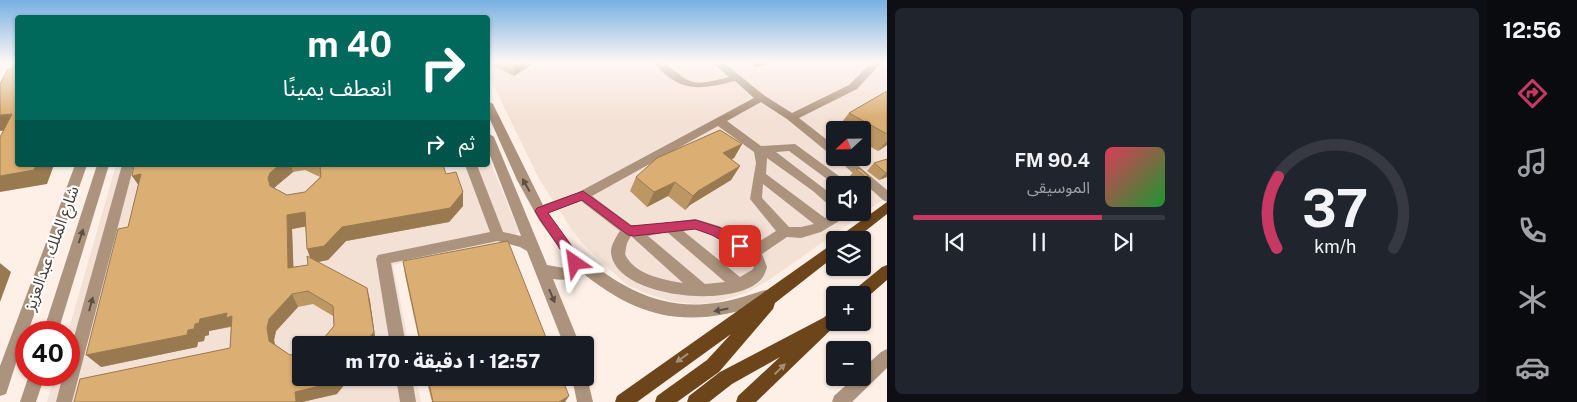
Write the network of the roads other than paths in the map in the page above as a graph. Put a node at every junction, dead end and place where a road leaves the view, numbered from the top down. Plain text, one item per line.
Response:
1 (681, 81) edge
2 (721, 81) edge
3 (739, 81) edge
4 (860, 81) edge
5 (761, 98) junction
6 (490, 108) edge
7 (791, 116) junction
8 (719, 121) junction
9 (490, 142) edge
10 (826, 145) edge
11 (761, 150) junction
12 (851, 166) edge
13 (80, 167) edge
14 (102, 167) edge
15 (133, 167) edge
16 (472, 167) edge
17 (762, 176) junction
18 (831, 176) edge
19 (583, 195) junction
20 (826, 197) edge
21 (887, 197) edge
22 (887, 207) edge
23 (541, 211) junction
24 (828, 221) edge
25 (824, 224) junction
26 (670, 228) junction
27 (631, 231) junction
28 (856, 231) edge
29 (784, 232) junction
30 (498, 236) junction
31 (531, 247) junction
32 (752, 253) junction
33 (826, 255) edge
34 (573, 256) junction
35 (540, 268) junction
36 (887, 271) edge
37 (739, 285) junction
38 (870, 286) edge
39 (784, 288) junction
40 (702, 291) junction
41 (53, 321) edge
42 (826, 322) edge
43 (826, 324) edge
44 (396, 336) edge
45 (568, 336) edge
46 (7, 351) edge
47 (887, 357) edge
48 (33, 386) edge
49 (405, 386) edge
50 (582, 386) edge
51 (0, 388) edge
52 (28, 402) edge
53 (64, 402) edge
54 (408, 402) edge
55 (585, 402) edge
56 (623, 402) edge
57 (663, 402) edge
58 (695, 402) edge
59 (744, 402) edge
60 (840, 402) edge

1 - 2 street
3 - 5 street
4 - 7 street
5 - 7 street
5 - 8 street
23 -> 6 street
7 - 10 street
8 - 11 street
8 - 19 street
9 - 31 street
11 - 17 street
11 - 18 street
11 - 20 street
12 - 21 street
13 - 46 street, شارع الملك عبدالعزيز
41 -> 14 street, شارع الملك عبدالعزيز
53 -> 15 street
16 - 30 street
17 - 25 street
17 - 29 street
19 - 23 street
19 - 27 street
22 - 28 main road
23 - 34 street
24 - 25 street
25 - 29 street
26 - 27 street
26 - 32 street
26 - 37 street
27 - 40 street
27 - 40 street
29 - 32 street
30 - 31 street
30 - 44 street
31 - 35 street
32 - 37 street
33 - 39 main road
34 - 35 street
39 -> 34 street
35 -> 45 street
36 - 38 main road
37 - 40 street
39 -> 56 main road
39 - 57 main road
42 - 58 main road
59 -> 43 main road
46 - 51 street, شارع الملك عبدالعزيز
47 - 60 street
48 - 52 street
49 - 54 street
50 - 55 street

